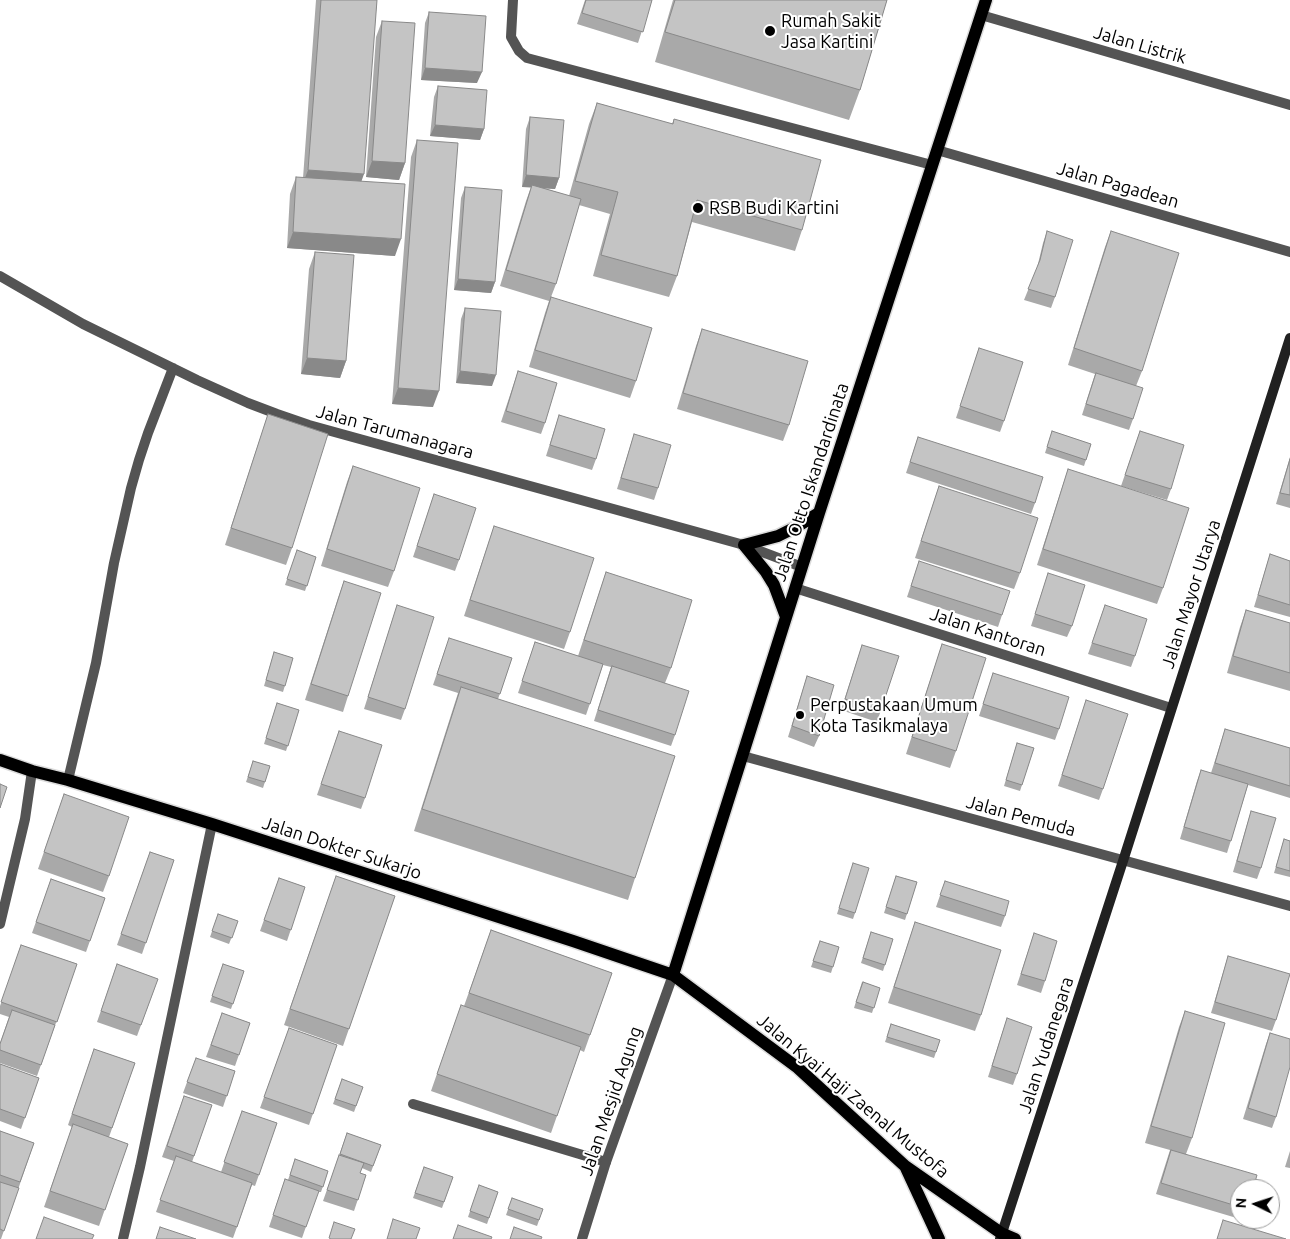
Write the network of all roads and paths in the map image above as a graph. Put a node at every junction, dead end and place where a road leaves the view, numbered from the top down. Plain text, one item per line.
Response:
1 (513, 0) edge
2 (986, 0) edge
3 (981, 15) junction
4 (1290, 105) edge
5 (937, 150) junction
6 (932, 165) junction
7 (1290, 252) edge
8 (0, 276) edge
9 (1290, 338) edge
10 (173, 368) junction
11 (819, 514) junction
12 (744, 545) junction
13 (802, 567) junction
14 (796, 588) junction
15 (786, 617) junction
16 (1172, 708) junction
17 (743, 756) junction
18 (0, 760) edge
19 (32, 771) junction
20 (68, 780) junction
21 (212, 824) junction
22 (1123, 861) junction
23 (1290, 906) edge
24 (0, 924) edge
25 (672, 975) junction
26 (413, 1104) dead end
27 (606, 1162) junction
28 (905, 1166) junction
29 (1000, 1236) edge
30 (124, 1239) edge
31 (582, 1239) edge
32 (940, 1239) edge
33 (1015, 1239) edge

1 - 6 street
2 - 3 main road, Jalan Otto Iskandardinata
3 - 4 street, Jalan Listrik
3 - 5 main road, Jalan Otto Iskandardinata
5 - 6 main road, Jalan Otto Iskandardinata
5 - 7 street, Jalan Pagadean
6 - 11 main road, Jalan Otto Iskandardinata
8 - 10 street, Jalan Tarumanagara
9 - 16 main road, Jalan Mayor Utarya
10 - 12 street, Jalan Tarumanagara
10 - 20 street
11 - 12 main road
11 - 13 main road, Jalan Otto Iskandardinata
12 - 13 street, Jalan Tarumanagara
12 - 15 main road
13 - 14 main road, Jalan Otto Iskandardinata
14 - 15 main road, Jalan Otto Iskandardinata
14 - 16 street, Jalan Kantoran
15 - 17 main road, Jalan Otto Iskandardinata
16 - 22 main road, Jalan Mayor Utarya
17 - 22 street, Jalan Pemuda
17 - 25 main road, Jalan Otto Iskandardinata
18 - 19 main road, Jalan Dokter Sukarjo
19 - 20 main road, Jalan Dokter Sukarjo
19 - 24 street
20 - 21 main road, Jalan Dokter Sukarjo
21 - 25 main road, Jalan Dokter Sukarjo
21 - 30 street
22 - 23 street, Jalan Pemuda
22 - 29 main road, Jalan Yudanegara
25 - 27 street, Jalan Mesjid Agung
25 - 28 main road, Jalan Kyai Haji Zaenal Mustofa
26 - 27 street
27 - 31 street, Jalan Mesjid Agung
28 - 29 main road, Jalan Kyai Haji Zaenal Mustofa
28 - 32 main road
29 - 33 main road, Jalan Kyai Haji Zaenal Mustofa

